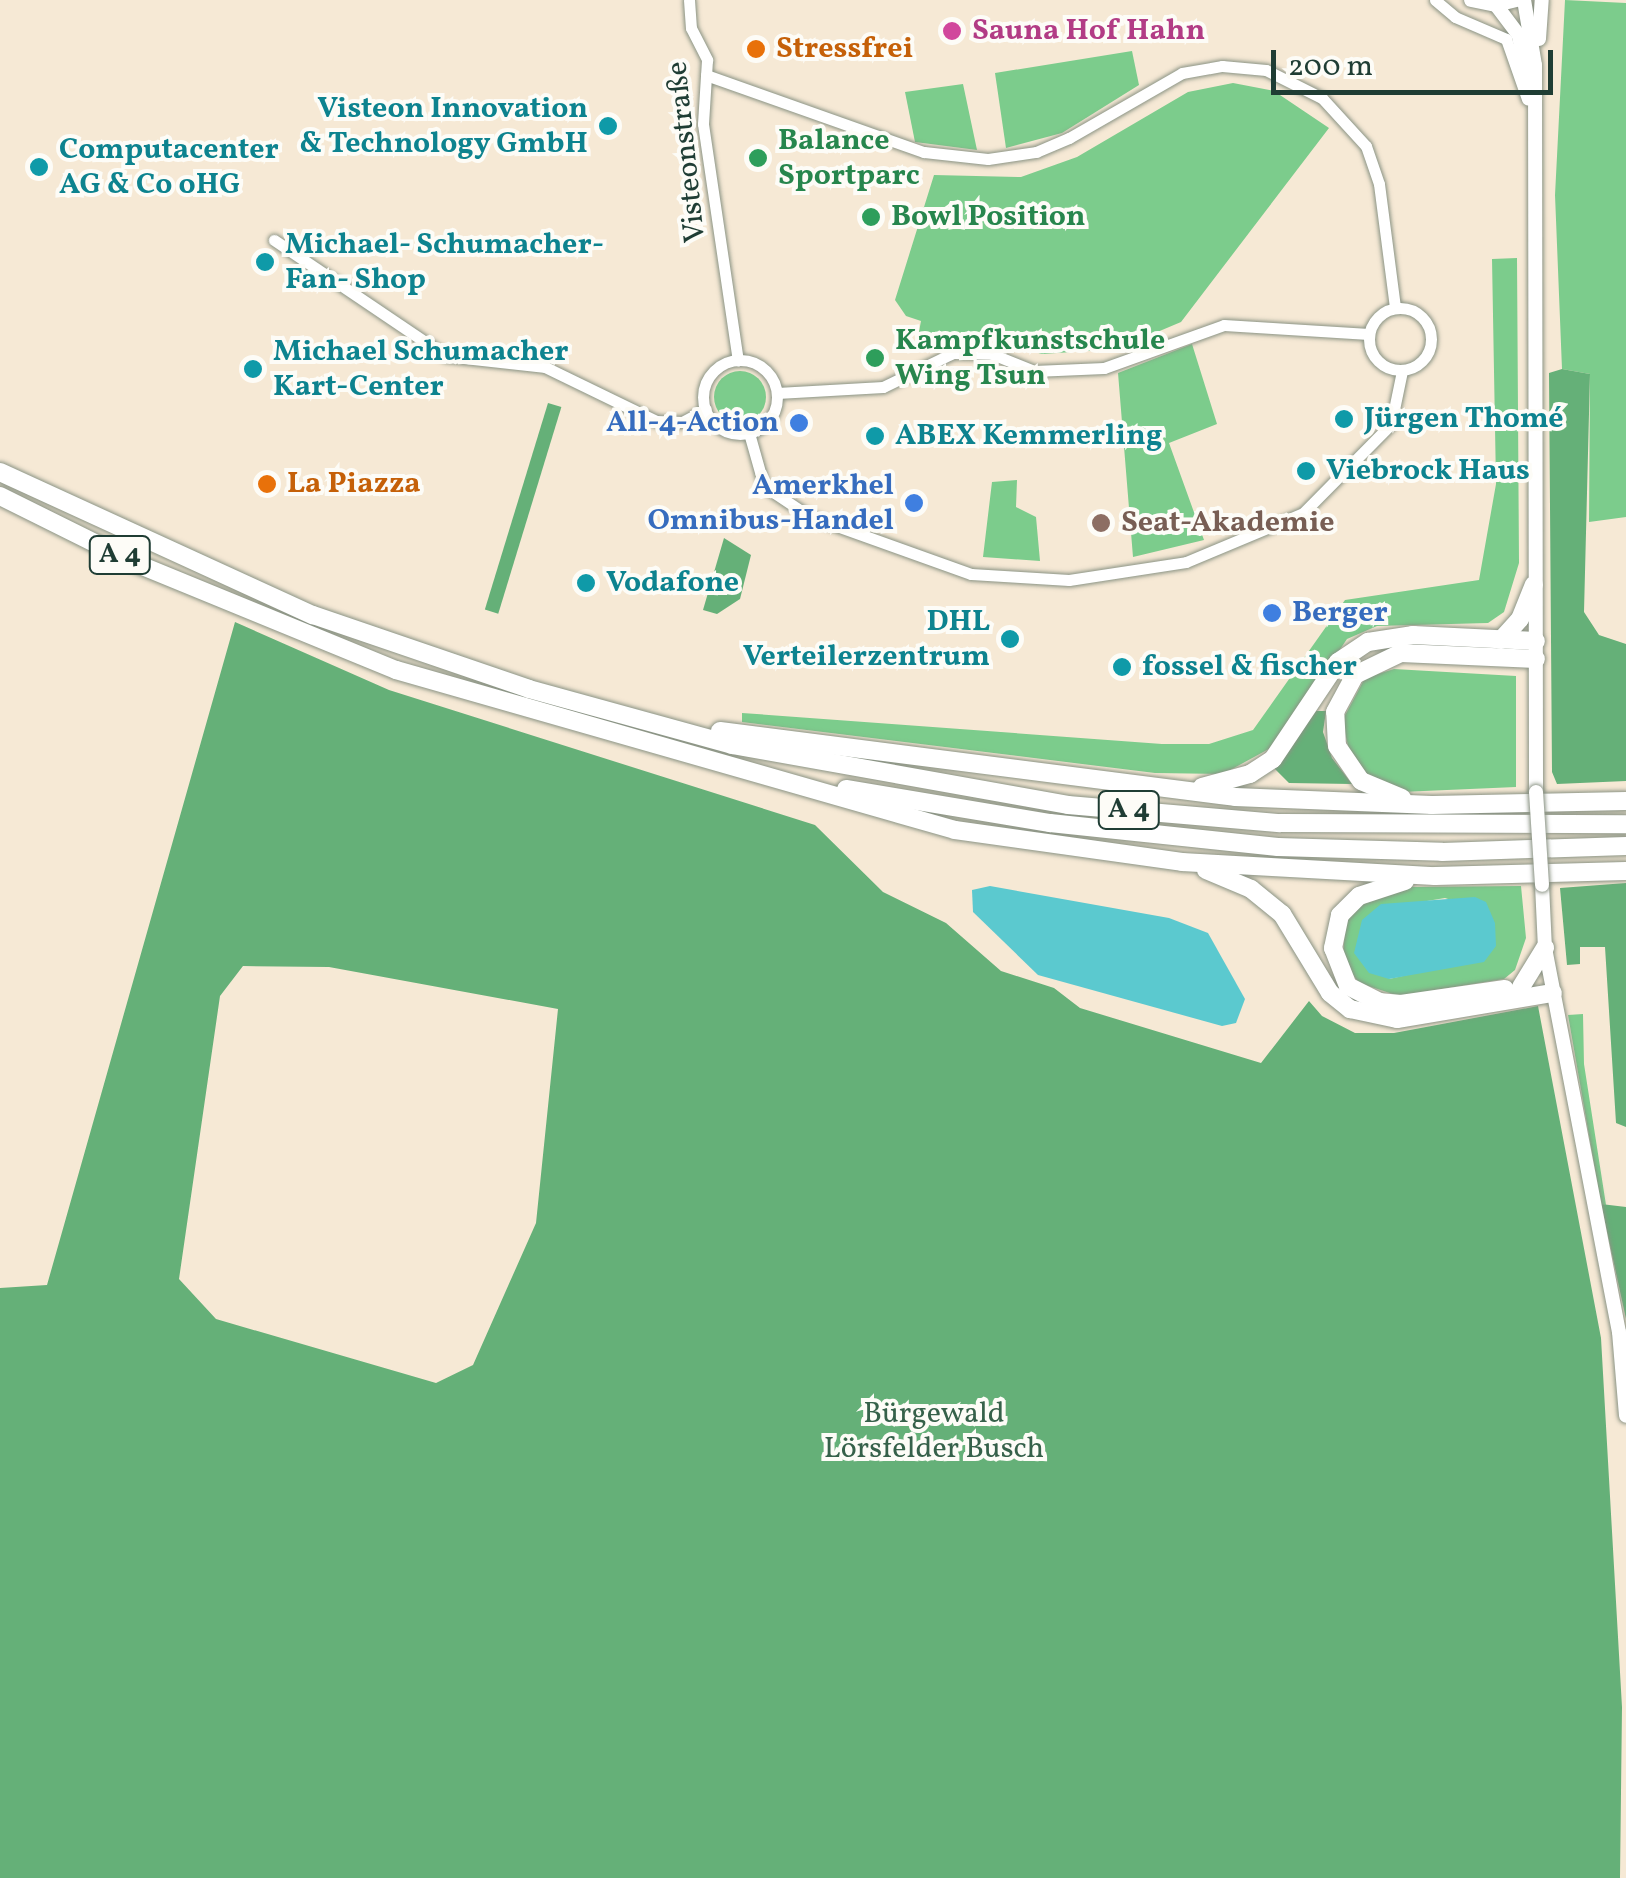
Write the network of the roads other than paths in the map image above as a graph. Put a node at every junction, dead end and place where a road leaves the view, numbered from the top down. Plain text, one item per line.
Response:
1 (689, 0) edge
2 (1435, 0) edge
3 (1471, 0) edge
4 (1516, 0) edge
5 (1524, 0) edge
6 (1542, 0) edge
7 (1496, 6) junction
8 (1535, 65) junction
9 (706, 76) junction
10 (1530, 106) junction
11 (274, 240) dead end
12 (1394, 308) junction
13 (1369, 334) junction
14 (738, 360) junction
15 (1402, 371) junction
16 (777, 394) junction
17 (706, 410) junction
18 (749, 433) junction
19 (0, 472) edge
20 (0, 496) edge
21 (1534, 585) junction
22 (1501, 640) junction
23 (1536, 650) junction
24 (640, 719) junction
25 (728, 765) junction
26 (1182, 791) junction
27 (1626, 801) edge
28 (1432, 805) junction
29 (1626, 824) edge
30 (1626, 846) edge
31 (1182, 862) junction
32 (1626, 871) edge
33 (1435, 876) junction
34 (1546, 948) junction
35 (1521, 987) junction
36 (1552, 988) junction
37 (1626, 1416) edge

1 - 9 street, Visteonstraße
2 - 10 street
3 - 7 main road
4 - 7 main road
5 - 8 main road
6 - 8 main road
7 - 10 main road
8 - 10 main road
9 - 12 street
9 - 14 street, Visteonstraße
10 - 21 main road
11 - 17 street
12 - 13 street
12 - 15 street
13 - 15 street
13 - 16 street
14 - 16 street
14 - 17 street
15 - 18 street
16 - 18 street
17 - 18 street
19 - 24 highway, A 4
20 - 25 highway, A 4
21 - 22 highway
21 - 23 main road
22 - 23 highway
22 - 26 highway
23 - 28 highway
23 - 34 main road, bridge
24 - 26 highway
24 - 29 highway, A 4
25 - 30 highway, A 4
25 - 31 highway
26 - 28 highway
27 - 28 highway
31 - 33 highway
31 - 36 highway
32 - 33 highway
33 - 35 highway
34 - 35 highway
34 - 36 main road
35 - 36 highway
36 - 37 main road

